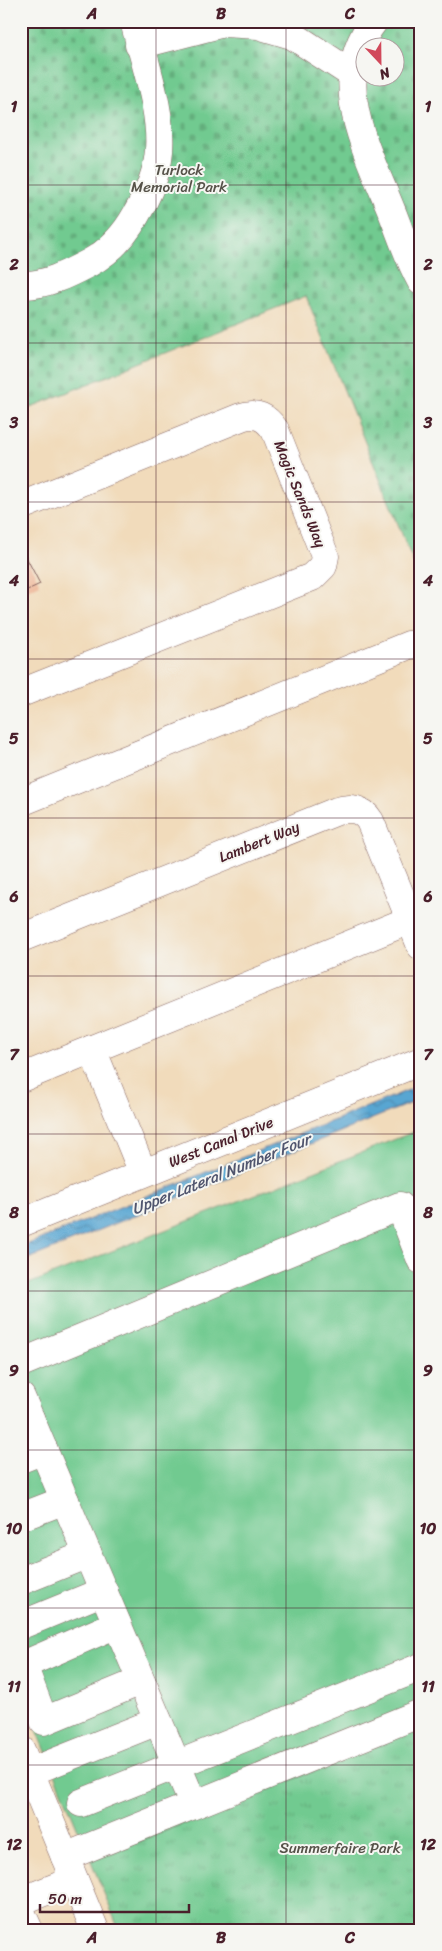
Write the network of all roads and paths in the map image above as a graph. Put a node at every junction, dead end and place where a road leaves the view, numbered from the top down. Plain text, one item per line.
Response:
1 (374, 21) edge
2 (136, 33) edge
3 (352, 74) junction
4 (421, 281) edge
5 (21, 285) edge
6 (21, 506) edge
7 (421, 644) edge
8 (21, 693) edge
9 (21, 802) edge
10 (410, 920) junction
11 (21, 938) edge
12 (421, 946) edge
13 (92, 1049) junction
14 (421, 1061) edge
15 (21, 1078) edge
16 (143, 1173) junction
17 (21, 1223) edge
18 (421, 1260) edge
19 (21, 1363) edge
20 (24, 1412) edge
21 (32, 1454) edge
22 (65, 1500) junction
23 (21, 1517) edge
24 (88, 1554) junction
25 (21, 1581) edge
26 (104, 1592) junction
27 (117, 1624) junction
28 (21, 1625) edge
29 (421, 1667) edge
30 (141, 1681) junction
31 (421, 1713) edge
32 (158, 1721) junction
33 (26, 1761) edge
34 (176, 1764) junction
35 (187, 1788) dead end
36 (81, 1802) dead end
37 (70, 1869) junction
38 (21, 1901) edge
39 (21, 1912) edge
40 (29, 1930) edge
41 (95, 1930) edge

1 - 3 street
2 - 3 street
2 - 5 street
3 - 4 street
6 - 8 street, Magic Sands Way
7 - 9 street
10 - 11 street, Lambert Way
10 - 12 street, Lambert Way
10 - 13 street
13 - 15 street
13 - 16 street
14 - 16 street, West Canal Drive
16 - 17 street, West Canal Drive
18 - 19 street
20 - 21 street
21 - 22 street
22 - 23 street
22 - 24 street
24 - 25 street
24 - 26 street
26 - 27 street
26 - 28 street
27 - 30 street
27 - 30 street
29 - 34 street
30 - 32 street
31 - 37 street
32 - 33 street
32 - 34 street
33 - 37 street
34 - 35 street
34 - 36 street
37 - 38 street
37 - 41 street
39 - 40 street

